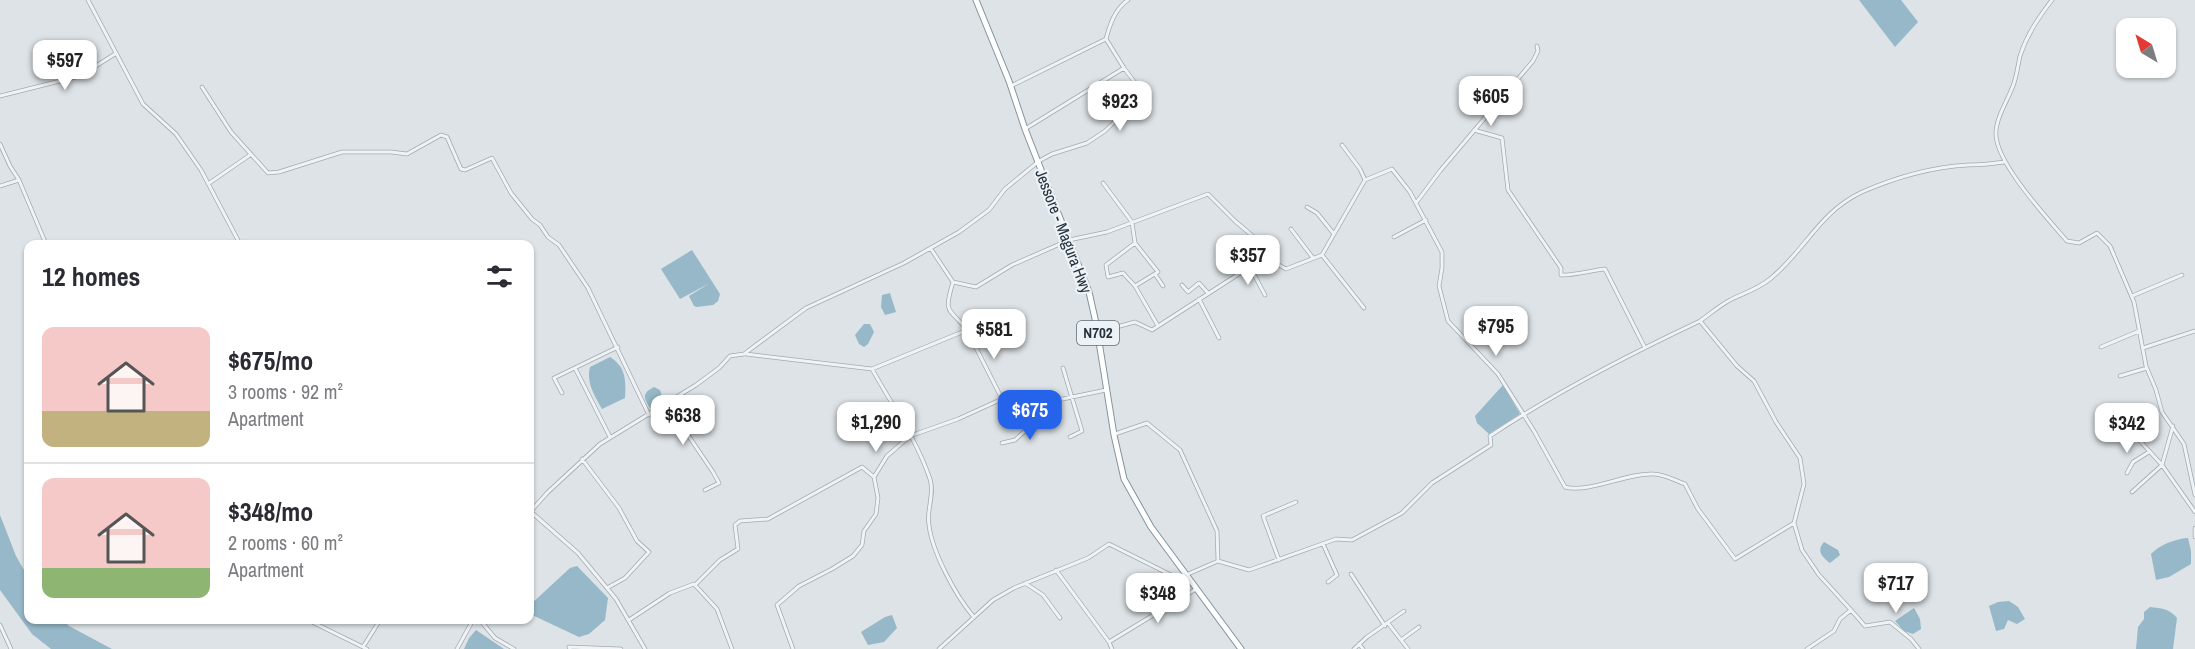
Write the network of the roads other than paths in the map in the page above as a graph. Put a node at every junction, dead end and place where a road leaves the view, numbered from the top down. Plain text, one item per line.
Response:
1 (88, 0) edge
2 (976, 0) edge
3 (1128, 0) edge
4 (2052, 0) edge
5 (1106, 39) junction
6 (1537, 46) dead end
7 (116, 53) junction
8 (1124, 68) junction
9 (1011, 86) junction
10 (202, 87) dead end
11 (0, 96) edge
12 (1025, 129) junction
13 (1474, 130) junction
14 (0, 144) edge
15 (1342, 145) dead end
16 (250, 155) junction
17 (1038, 161) junction
18 (2005, 162) junction
19 (19, 180) junction
20 (1365, 180) junction
21 (1103, 183) dead end
22 (208, 184) junction
23 (0, 186) edge
24 (1416, 203) junction
25 (1307, 207) dead end
26 (1426, 220) junction
27 (1132, 222) junction
28 (1291, 229) dead end
29 (1334, 234) junction
30 (1394, 237) dead end
31 (44, 240) edge
32 (238, 240) edge
33 (1069, 240) junction
34 (1135, 243) junction
35 (931, 248) junction
36 (1322, 255) junction
37 (1264, 257) junction
38 (1313, 258) junction
39 (1250, 267) junction
40 (1155, 274) junction
41 (2182, 275) dead end
42 (953, 282) junction
43 (1182, 285) dead end
44 (1135, 286) junction
45 (1163, 286) dead end
46 (1208, 293) junction
47 (1265, 295) dead end
48 (2132, 296) junction
49 (1199, 299) junction
50 (1364, 308) dead end
51 (1700, 321) junction
52 (1158, 326) junction
53 (967, 330) junction
54 (2139, 331) junction
55 (2195, 331) edge
56 (1098, 332) junction
57 (1219, 338) dead end
58 (618, 347) junction
59 (2102, 347) dead end
60 (1645, 348) junction
61 (2142, 348) junction
62 (744, 354) junction
63 (575, 368) junction
64 (1063, 368) dead end
65 (2147, 368) junction
66 (872, 369) junction
67 (2120, 376) dead end
68 (1108, 390) junction
69 (562, 393) dead end
70 (1072, 397) junction
71 (1002, 399) junction
72 (667, 404) junction
73 (1524, 413) junction
74 (1027, 414) junction
75 (649, 415) junction
76 (2173, 426) junction
77 (2131, 431) dead end
78 (1114, 435) junction
79 (910, 436) junction
80 (610, 437) junction
81 (1070, 437) dead end
82 (1002, 443) dead end
83 (2148, 452) junction
84 (582, 459) junction
85 (2162, 465) junction
86 (2127, 473) dead end
87 (874, 477) junction
88 (705, 490) dead end
89 (2132, 492) dead end
90 (2195, 495) edge
91 (1296, 502) dead end
92 (534, 507) edge
93 (2195, 512) edge
94 (534, 514) edge
95 (1794, 523) junction
96 (2195, 528) edge
97 (2195, 537) edge
98 (1323, 544) junction
99 (1279, 560) junction
100 (1218, 561) junction
101 (1056, 570) junction
102 (1351, 574) dead end
103 (1186, 575) junction
104 (1328, 582) dead end
105 (1025, 583) junction
106 (695, 585) junction
107 (607, 588) junction
108 (1196, 588) junction
109 (1851, 610) junction
110 (1404, 611) dead end
111 (973, 616) junction
112 (1060, 618) dead end
113 (628, 620) junction
114 (316, 624) edge
115 (378, 624) edge
116 (470, 624) edge
117 (483, 624) edge
118 (1387, 624) junction
119 (0, 625) edge
120 (1419, 627) dead end
121 (1401, 640) junction
122 (1109, 642) junction
123 (1359, 644) junction
124 (365, 648) edge
125 (11, 649) edge
126 (457, 649) edge
127 (514, 649) edge
128 (570, 649) edge
129 (621, 649) edge
130 (645, 649) edge
131 (732, 649) edge
132 (793, 649) edge
133 (939, 649) edge
134 (1112, 649) edge
135 (1240, 649) edge
136 (1354, 649) edge
137 (1363, 649) edge
138 (1408, 649) edge
139 (1807, 649) edge
140 (1919, 649) edge

1 - 7 street
2 - 9 highway, Jessore - Magura Hwy / N702
3 - 5 street
4 - 18 street
5 - 8 street
5 - 9 street
6 - 13 street
7 - 11 street
7 - 22 street
8 - 12 street
8 - 17 street
9 - 12 highway, Jessore - Magura Hwy / N702
10 - 16 street
12 - 17 highway, Jessore - Magura Hwy / N702
13 - 24 street
13 - 60 street
14 - 19 street
15 - 20 street
16 - 22 street
16 - 58 street
17 - 33 highway, Jessore - Magura Hwy / N702
17 - 35 street
18 - 48 street
18 - 51 street
19 - 23 street
19 - 31 street
20 - 24 street
20 - 29 street
21 - 27 street
22 - 32 street
24 - 26 street
25 - 29 street
26 - 30 street
26 - 73 street
27 - 33 street
27 - 34 street
27 - 37 street
28 - 38 street
29 - 36 street
33 - 42 street
33 - 56 highway, Jessore - Magura Hwy / N702
34 - 40 street
34 - 44 street
35 - 42 street
35 - 62 street
36 - 38 street
36 - 50 street
37 - 38 street
37 - 39 street
39 - 46 street
39 - 47 street
40 - 44 street
40 - 45 street
41 - 48 street
42 - 53 street
43 - 46 street
44 - 52 street
46 - 49 street
48 - 54 street
49 - 52 street
49 - 57 street
51 - 60 street
51 - 95 street
52 - 56 street
53 - 66 street
53 - 71 street
54 - 59 street
54 - 61 street
55 - 61 street
56 - 68 highway, Jessore - Magura Hwy / N702
58 - 63 street
58 - 75 street
60 - 73 street
61 - 65 street
62 - 66 street
62 - 72 street
63 - 69 street
63 - 80 street
64 - 70 street
65 - 67 street
65 - 76 street
66 - 79 street
68 - 70 street
68 - 78 highway, Jessore - Magura Hwy / N702
70 - 74 street
70 - 81 street
71 - 74 street
71 - 79 street
72 - 75 street
72 - 88 street
73 - 95 street
73 - 98 street
74 - 82 street
75 - 80 street
76 - 85 street
76 - 90 street
77 - 83 street
78 - 100 street
78 - 103 highway, Jessore - Magura Hwy / N702
79 - 87 street
79 - 111 street
80 - 84 street
83 - 85 street
83 - 86 street
84 - 92 street
84 - 107 street
85 - 89 street
85 - 93 street
87 - 106 street
87 - 132 street
91 - 99 street
94 - 107 street
95 - 109 street
96 - 97 street
98 - 99 street
98 - 104 street
99 - 100 street
100 - 103 street
101 - 103 street
101 - 105 street
101 - 122 street
102 - 118 street
103 - 108 highway, Jessore - Magura Hwy / N702
105 - 111 street
105 - 112 street
106 - 113 street
106 - 131 street
107 - 113 street
108 - 122 street
108 - 135 highway, Jessore - Magura Hwy / N702
109 - 139 street
109 - 140 street
110 - 118 street
111 - 133 street
113 - 130 street
114 - 124 street
115 - 124 street
116 - 126 street
117 - 127 street
118 - 121 street
118 - 123 street
119 - 125 street
120 - 121 street
121 - 138 street
122 - 134 street
123 - 136 street
123 - 137 street
128 - 129 street

